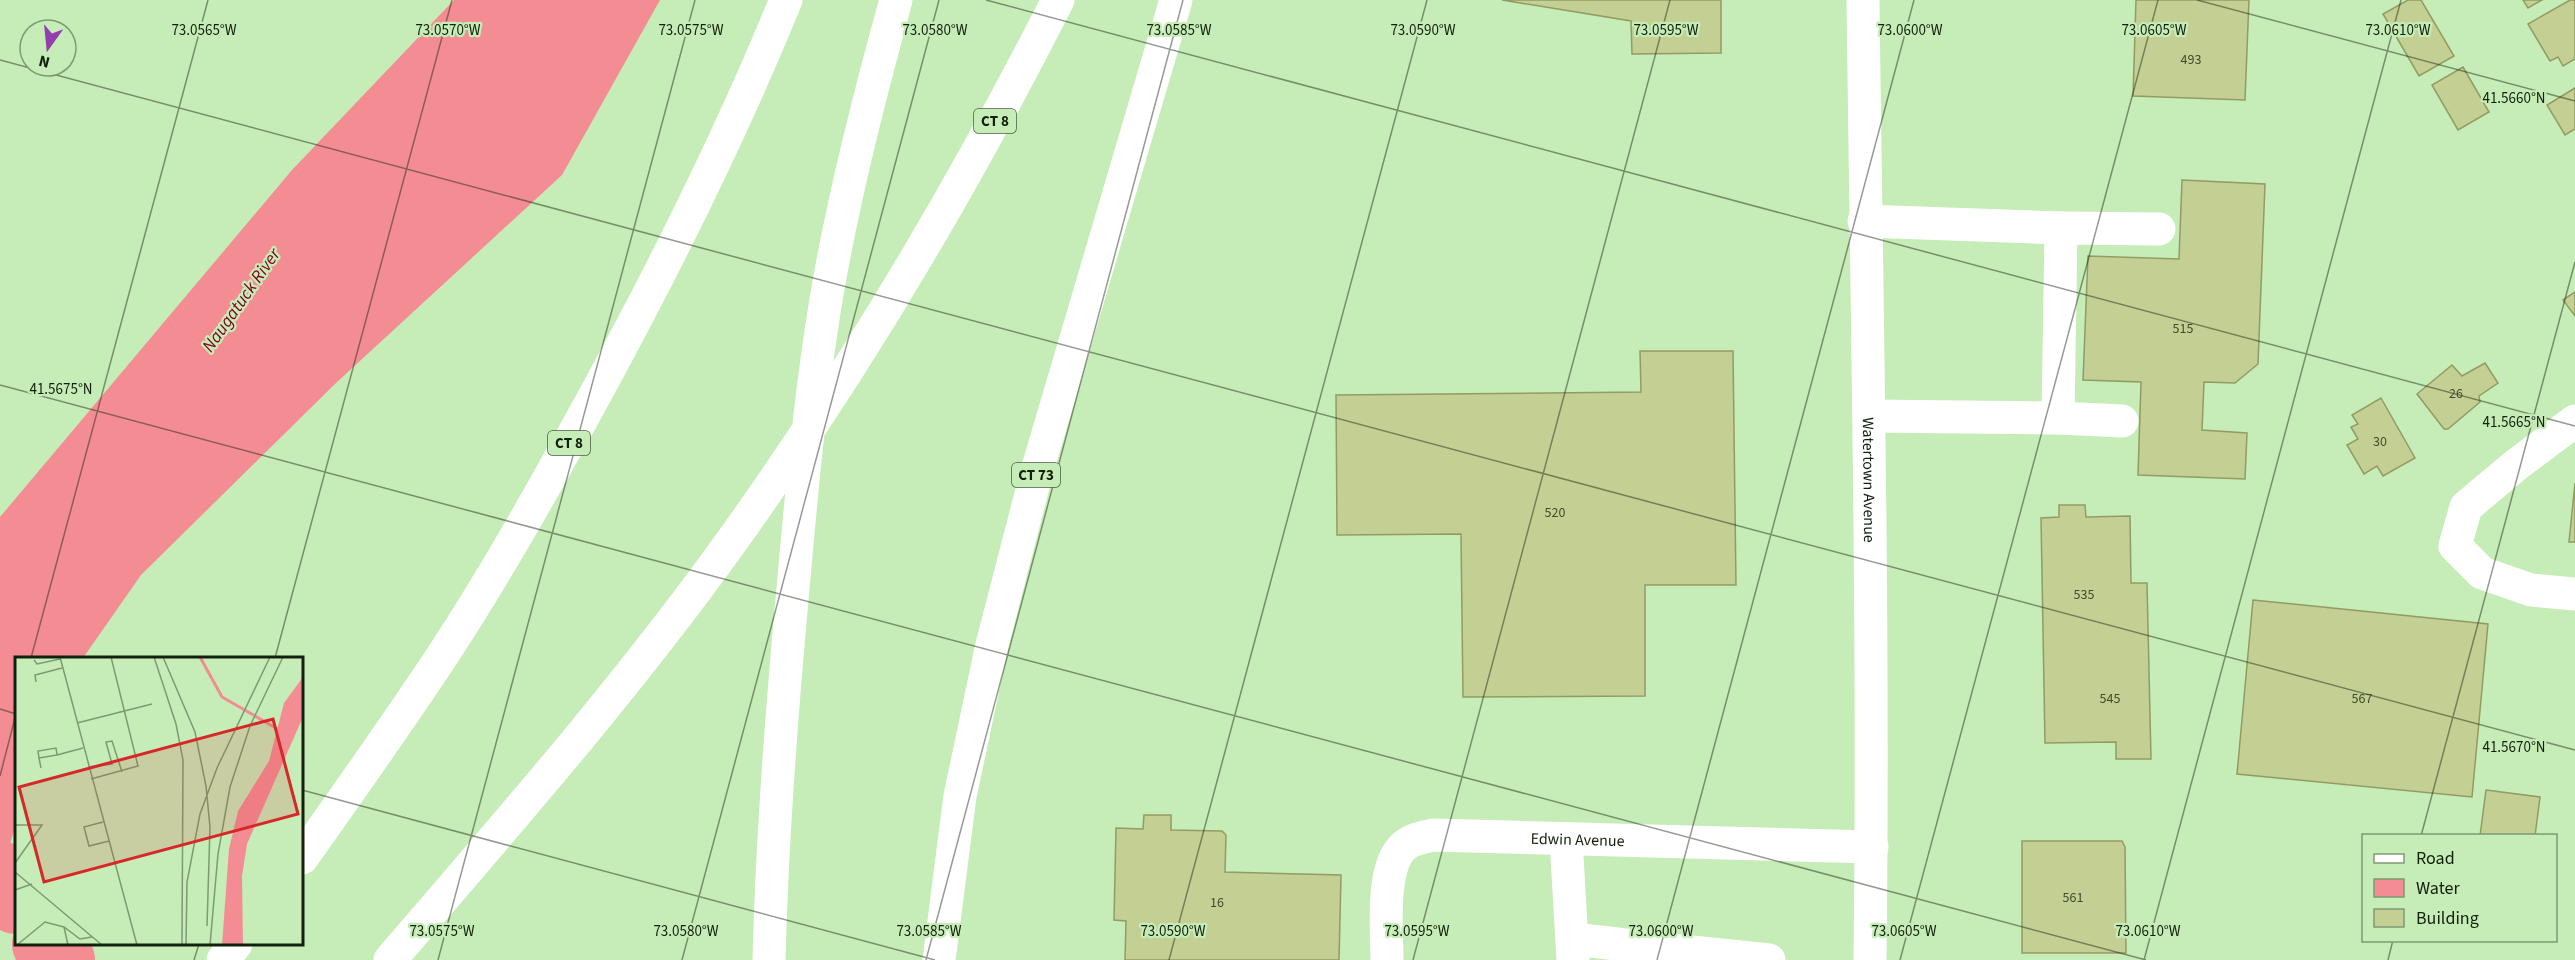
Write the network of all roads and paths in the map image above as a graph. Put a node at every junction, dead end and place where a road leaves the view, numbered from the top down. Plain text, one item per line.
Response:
1 (786, 0) edge
2 (896, 0) edge
3 (1058, 0) edge
4 (1176, 0) edge
5 (1863, 0) edge
6 (1864, 221) junction
7 (2061, 228) junction
8 (2159, 229) dead end
9 (1869, 416) junction
10 (2058, 418) junction
11 (2122, 421) dead end
12 (2575, 421) edge
13 (2575, 594) edge
14 (1566, 839) junction
15 (1872, 848) junction
16 (303, 857) edge
17 (1573, 950) edge
18 (1634, 953) edge
19 (390, 960) edge
20 (769, 960) edge
21 (939, 960) edge
22 (1387, 960) edge
23 (1769, 960) edge
24 (1870, 960) edge

1 - 16 main road, CT 8
2 - 20 main road
3 - 19 main road, CT 8
4 - 21 main road, CT 73
5 - 6 main road, Watertown Avenue
6 - 7 main road
6 - 9 main road, Watertown Avenue
7 - 8 main road
7 - 10 main road
9 - 10 main road
9 - 15 main road, Watertown Avenue
10 - 11 main road
12 - 13 main road
14 - 15 main road, Edwin Avenue
14 - 17 main road
14 - 22 main road, Edwin Avenue
15 - 24 main road, Watertown Avenue
17 - 18 main road
18 - 23 main road

